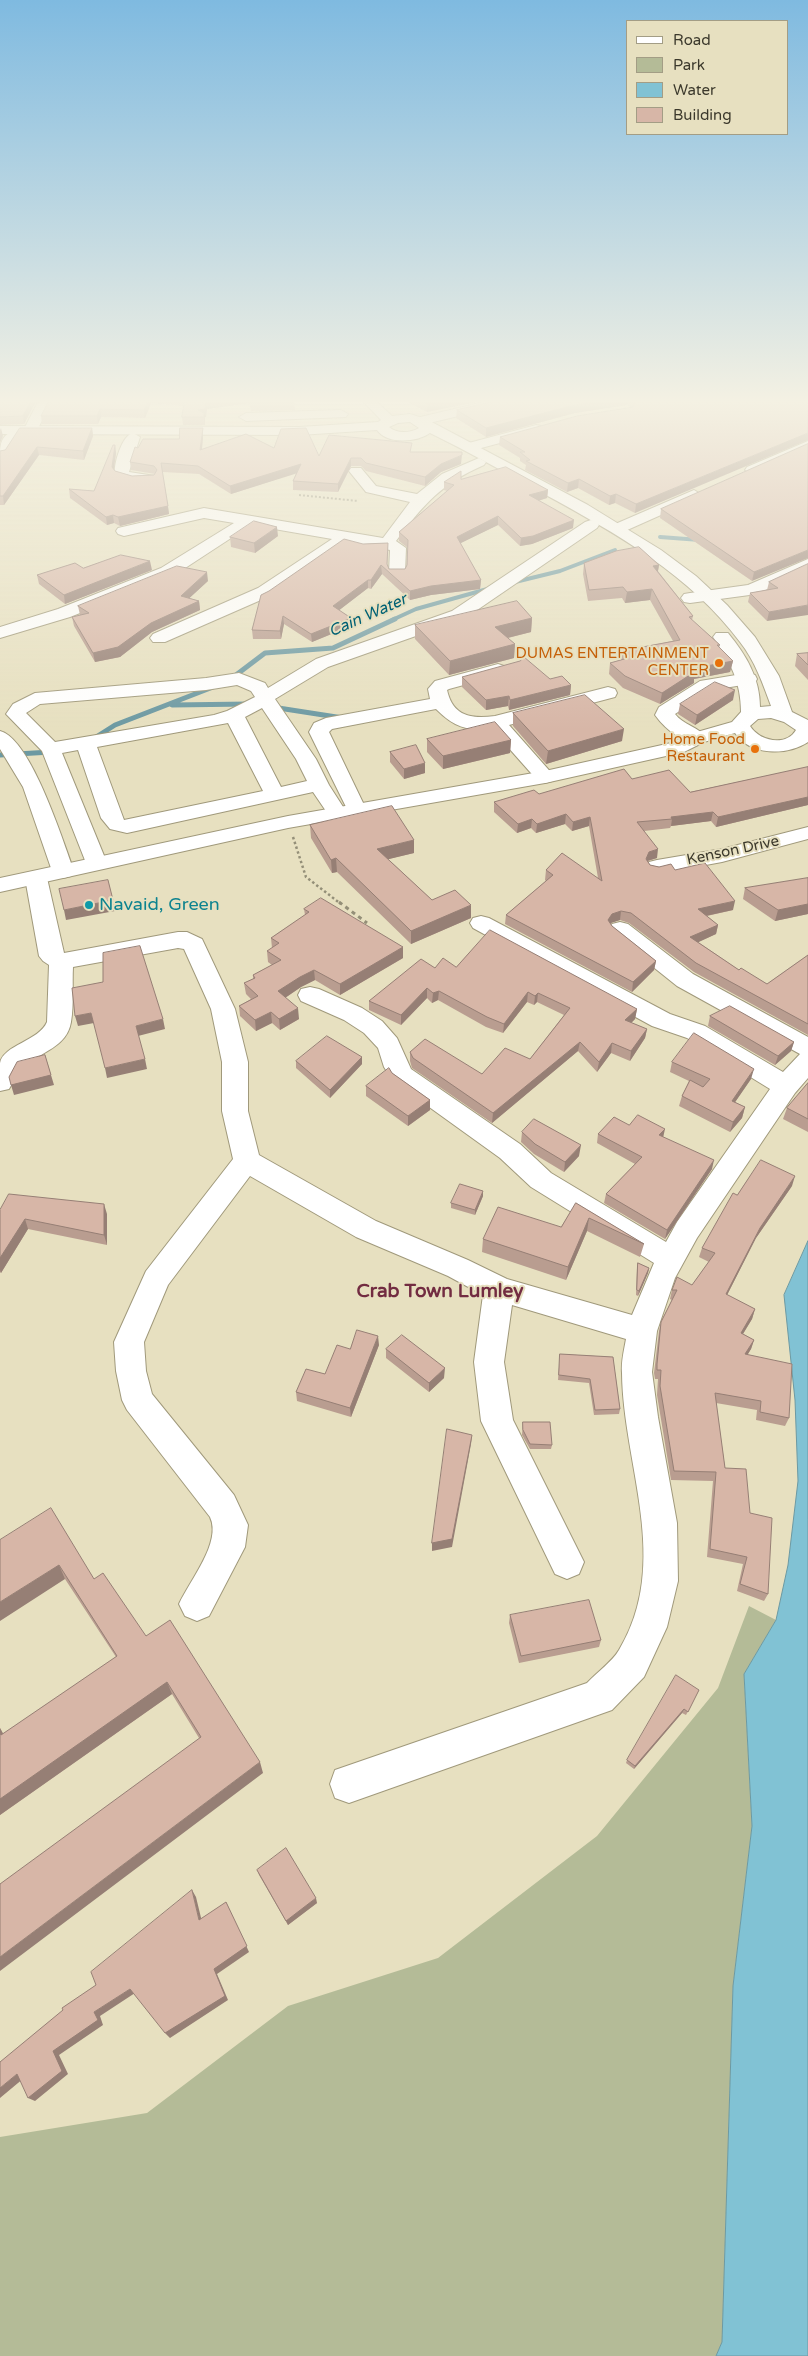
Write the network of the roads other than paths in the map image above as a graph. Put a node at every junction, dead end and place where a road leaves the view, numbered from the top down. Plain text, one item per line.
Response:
1 (410, 511) edge
2 (565, 511) edge
3 (588, 511) edge
4 (658, 511) edge
5 (247, 521) junction
6 (591, 526) junction
7 (619, 528) junction
8 (124, 531) dead end
9 (345, 537) junction
10 (387, 543) junction
11 (808, 564) edge
12 (397, 574) edge
13 (709, 596) junction
14 (690, 598) junction
15 (701, 611) dead end
16 (712, 624) dead end
17 (0, 633) edge
18 (159, 638) dead end
19 (514, 665) edge
20 (748, 679) junction
21 (608, 693) dead end
22 (266, 699) junction
23 (440, 703) junction
24 (234, 715) junction
25 (784, 715) junction
26 (746, 720) junction
27 (496, 722) junction
28 (807, 731) edge
29 (0, 737) edge
30 (697, 738) junction
31 (757, 742) junction
32 (86, 744) junction
33 (787, 745) junction
34 (677, 748) junction
35 (51, 749) junction
36 (808, 758) edge
37 (545, 777) junction
38 (319, 785) junction
39 (275, 795) junction
40 (347, 811) junction
41 (808, 833) edge
42 (96, 863) junction
43 (658, 867) edge
44 (63, 871) junction
45 (36, 878) junction
46 (0, 885) edge
47 (480, 923) dead end
48 (620, 928) dead end
49 (61, 961) junction
50 (310, 995) dead end
51 (808, 1048) edge
52 (808, 1060) edge
53 (0, 1082) edge
54 (786, 1086) junction
55 (247, 1161) junction
56 (671, 1259) junction
57 (499, 1289) junction
58 (642, 1331) junction
59 (567, 1562) dead end
60 (197, 1604) dead end
61 (349, 1784) dead end

1 - 10 street
2 - 6 street
3 - 7 street
4 - 7 street
5 - 8 street
5 - 9 street
5 - 17 street
6 - 14 street
6 - 22 street
7 - 13 street
9 - 10 street
9 - 18 street
10 - 12 street
11 - 13 street
13 - 14 street
13 - 25 street
14 - 15 street
16 - 20 street
19 - 23 street
20 - 26 street
20 - 30 street
21 - 27 street
22 - 24 street
22 - 35 street
22 - 38 street
23 - 27 street
23 - 40 street
24 - 32 street
24 - 39 street
25 - 26 street
25 - 28 street
26 - 30 street
26 - 31 street
27 - 37 street
28 - 33 street
29 - 44 street
30 - 34 street
31 - 33 street
31 - 34 street
32 - 35 street
32 - 39 street
33 - 36 street
34 - 37 street
35 - 42 street
37 - 40 street
38 - 39 street
38 - 40 street
40 - 42 street
41 - 43 street, Kenson Drive
42 - 44 street
44 - 45 street
45 - 46 street
45 - 49 street
47 - 54 street
48 - 51 street
49 - 53 street
49 - 55 street
50 - 56 street
52 - 54 street
54 - 56 street
55 - 57 street
55 - 60 street
56 - 58 street
57 - 58 street
57 - 59 street
58 - 61 street

